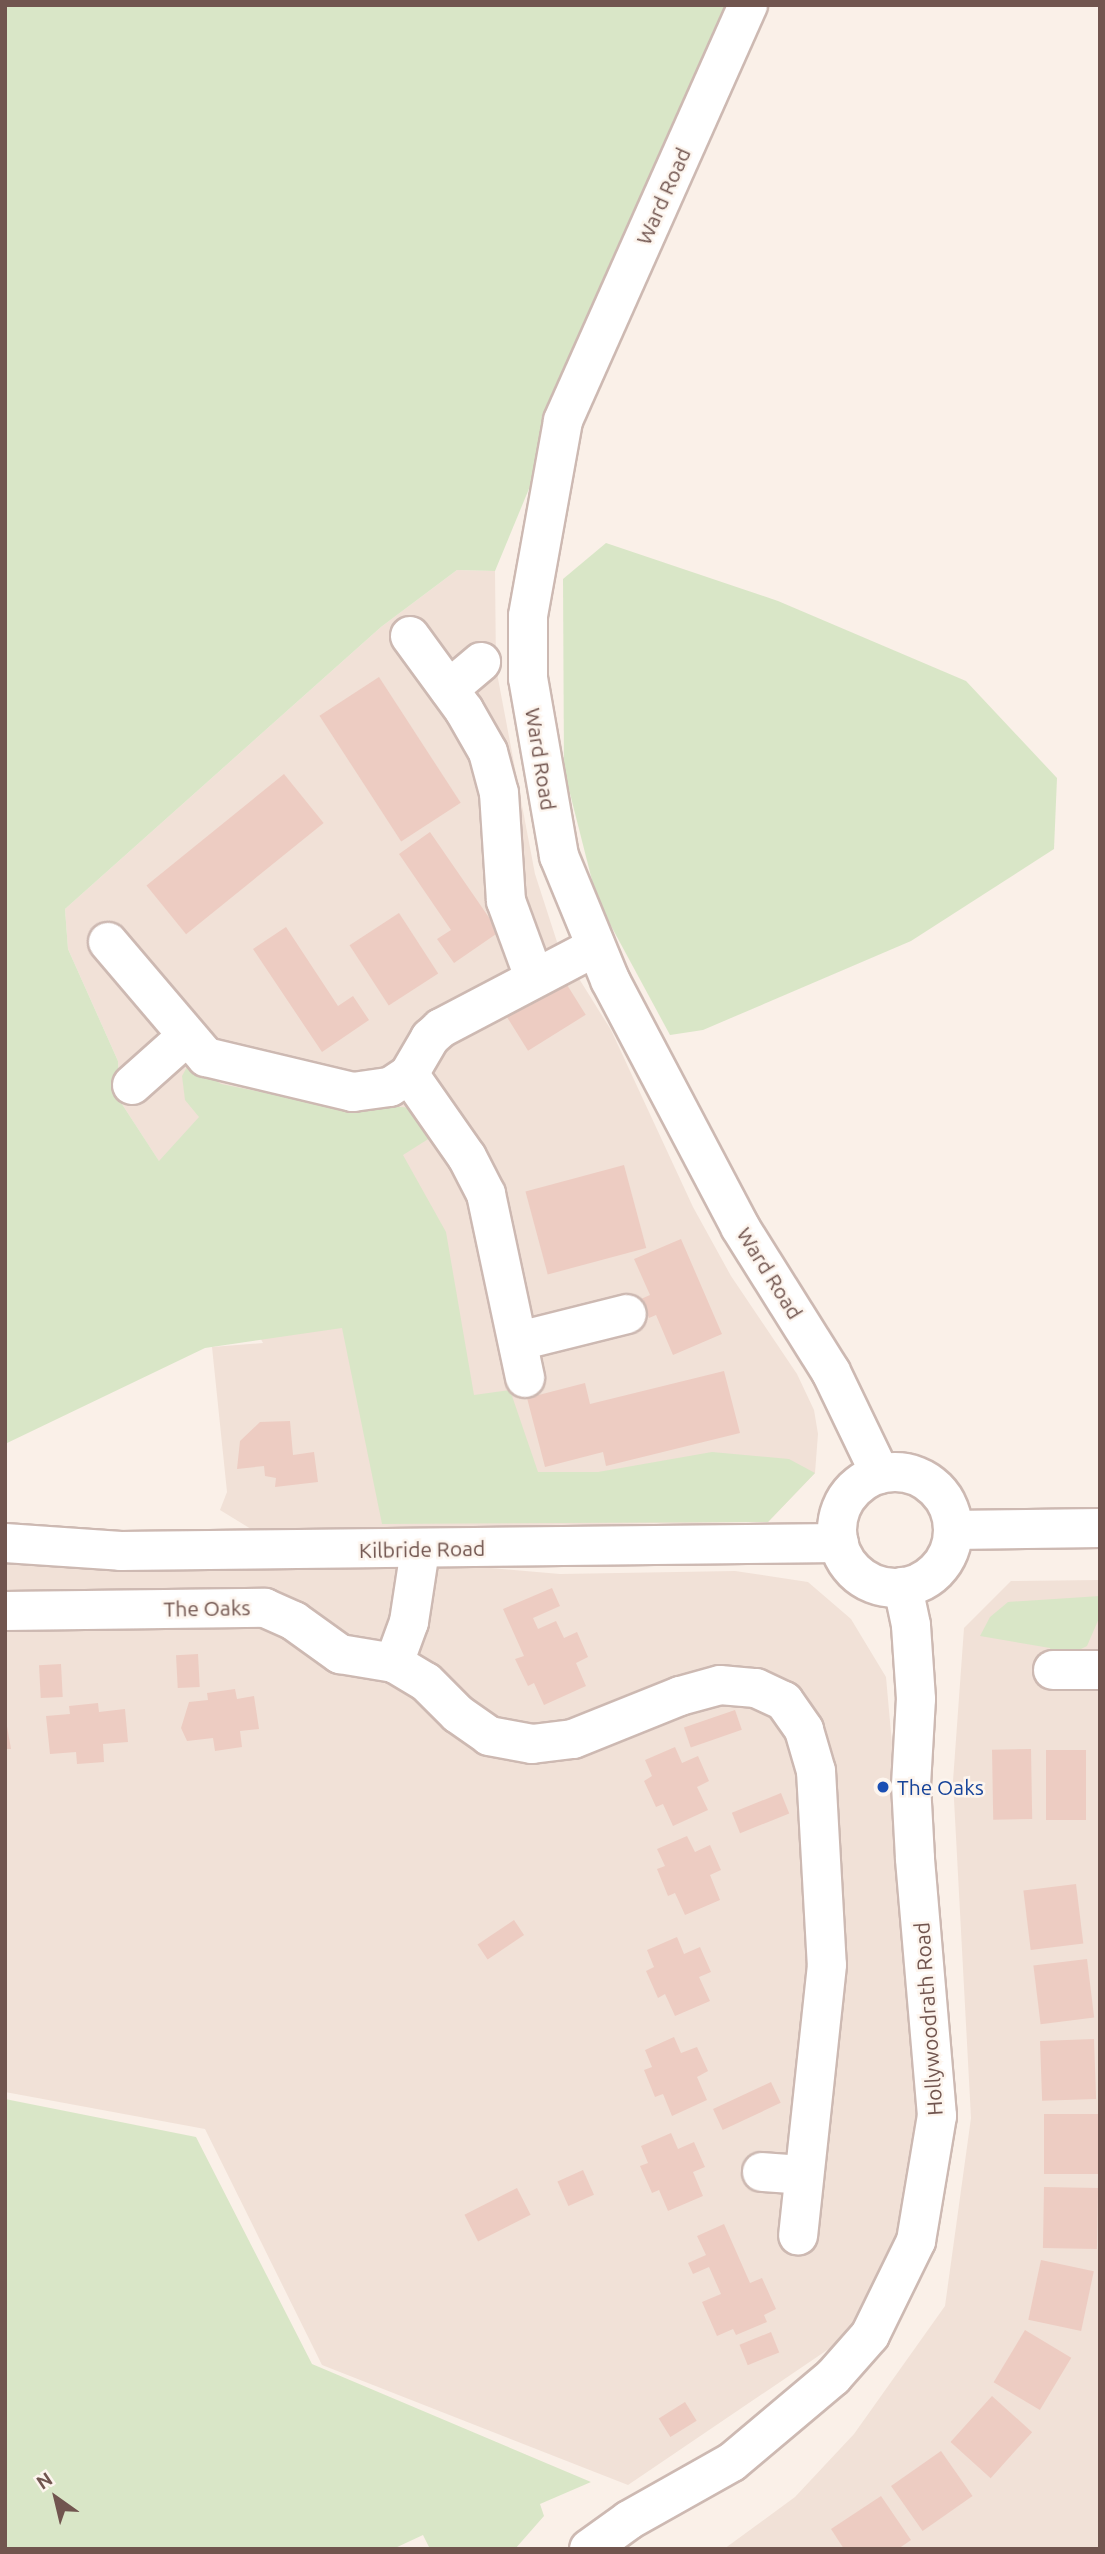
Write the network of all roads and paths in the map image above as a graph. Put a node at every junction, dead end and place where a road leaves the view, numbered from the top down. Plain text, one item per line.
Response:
1 (748, 5) edge
2 (410, 636) dead end
3 (481, 662) dead end
4 (449, 689) junction
5 (108, 943) dead end
6 (595, 947) junction
7 (534, 978) junction
8 (187, 1036) junction
9 (409, 1074) junction
10 (132, 1085) dead end
11 (627, 1314) dead end
12 (880, 1474) junction
13 (1100, 1528) edge
14 (953, 1530) junction
15 (5, 1543) edge
16 (839, 1543) junction
17 (420, 1550) junction
18 (903, 1587) junction
19 (5, 1611) edge
20 (394, 1663) junction
21 (1053, 1670) dead end
22 (1100, 1670) edge
23 (762, 2172) dead end
24 (804, 2175) junction
25 (798, 2235) dead end
26 (589, 2549) edge

1 - 6 street, Ward Road
2 - 4 street
3 - 4 street
4 - 7 street
5 - 8 street
6 - 7 street
6 - 12 street, Ward Road
7 - 9 street
8 - 9 street
8 - 10 street
9 - 11 street
12 - 14 street
12 - 16 street
13 - 14 street
14 - 18 street
15 - 17 street, Kilbride Road
16 - 17 street, Kilbride Road
16 - 18 street
17 - 20 street
18 - 26 street, Hollywoodrath Road
19 - 20 street, The Oaks
20 - 24 street, The Oaks
21 - 22 street
23 - 24 street
24 - 25 street, The Oaks

